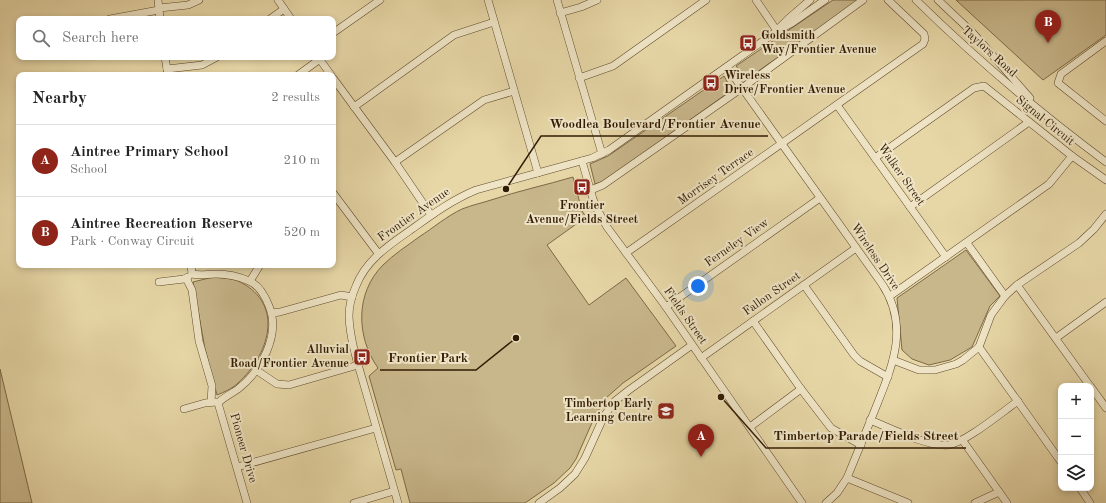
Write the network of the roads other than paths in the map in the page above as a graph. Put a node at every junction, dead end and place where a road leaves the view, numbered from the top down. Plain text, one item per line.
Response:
1 (158, 0) edge
2 (200, 0) edge
3 (278, 0) edge
4 (380, 0) edge
5 (488, 0) edge
6 (557, 0) edge
7 (597, 0) edge
8 (706, 0) edge
9 (756, 0) edge
10 (810, 0) edge
11 (825, 0) edge
12 (863, 0) edge
13 (888, 0) edge
14 (916, 0) edge
15 (938, 0) edge
16 (159, 9) junction
17 (284, 9) junction
18 (560, 13) junction
19 (125, 16) edge
20 (160, 16) edge
21 (274, 16) edge
22 (289, 16) edge
23 (494, 22) junction
24 (336, 31) edge
25 (777, 31) junction
26 (1106, 41) edge
27 (166, 60) edge
28 (213, 60) edge
29 (317, 60) edge
30 (320, 60) edge
31 (727, 67) junction
32 (168, 72) edge
33 (302, 72) edge
34 (329, 72) edge
35 (579, 78) junction
36 (336, 82) edge
37 (742, 88) junction
38 (514, 91) junction
39 (837, 105) junction
40 (354, 107) junction
41 (1049, 119) junction
42 (1106, 121) edge
43 (1029, 122) junction
44 (782, 144) junction
45 (602, 154) junction
46 (1072, 156) junction
47 (876, 158) junction
48 (582, 161) junction
49 (395, 162) junction
50 (1106, 162) edge
51 (538, 174) junction
52 (1106, 180) edge
53 (590, 190) junction
54 (820, 198) junction
55 (336, 202) edge
56 (910, 207) junction
57 (1106, 214) edge
58 (431, 215) junction
59 (967, 242) junction
60 (856, 248) junction
61 (378, 253) junction
62 (626, 253) junction
63 (946, 257) junction
64 (190, 268) edge
65 (258, 268) edge
66 (189, 276) junction
67 (250, 281) junction
68 (159, 282) dead end
69 (804, 285) junction
70 (1017, 285) junction
71 (890, 296) junction
72 (1005, 296) junction
73 (352, 297) junction
74 (1106, 302) edge
75 (666, 307) junction
76 (272, 313) junction
77 (754, 321) junction
78 (1056, 338) junction
79 (692, 345) junction
80 (979, 347) junction
81 (701, 358) junction
82 (893, 360) junction
83 (358, 365) junction
84 (256, 370) junction
85 (888, 377) junction
86 (1088, 383) edge
87 (801, 389) junction
88 (1094, 391) edge
89 (1018, 401) junction
90 (215, 402) junction
91 (1106, 408) edge
92 (184, 409) dead end
93 (870, 420) junction
94 (750, 427) junction
95 (376, 428) junction
96 (963, 440) junction
97 (861, 445) junction
98 (1058, 458) edge
99 (237, 468) junction
100 (784, 475) junction
101 (847, 478) junction
102 (1082, 491) edge
103 (394, 492) junction
104 (999, 492) junction
105 (247, 503) edge
106 (354, 503) edge
107 (398, 503) edge
108 (539, 503) edge
109 (802, 503) edge
110 (808, 503) edge
111 (826, 503) edge
112 (908, 503) edge
113 (975, 503) edge
114 (1007, 503) edge
115 (1090, 503) edge

1 - 16 street
2 - 16 street
3 - 17 street
4 - 24 street
5 - 23 street
6 - 18 street
7 - 18 street
8 - 35 street
9 - 25 street
10 - 25 street, Frontier Avenue
11 - 25 street, Frontier Avenue
12 - 37 street
13 - 39 street, Morrisey Terrace
14 - 41 street, Taylors Road
15 - 41 street, Taylors Road
16 - 19 street
16 - 20 street
17 - 21 street
17 - 22 street
18 - 35 street
23 - 38 street
23 - 40 street
25 - 31 street, Frontier Avenue
26 - 42 street
27 - 32 street
28 - 32 street
29 - 33 street
30 - 34 street
31 - 37 street, Wireless Drive
31 - 45 street, Frontier Avenue
35 - 45 street
36 - 40 street
37 - 44 street, Wireless Drive
37 - 53 street
38 - 49 street
38 - 51 street
39 - 44 street, Morrisey Terrace
39 - 47 street, Walker Street
40 - 49 street
41 - 50 street, Taylors Road
43 - 46 street, Signal Circuit
43 - 47 street, Signal Circuit
43 - 56 street
44 - 54 street, Wireless Drive
44 - 62 street, Morrisey Terrace
45 - 48 street, Frontier Avenue
46 - 52 street
46 - 59 street, Signal Circuit
47 - 56 street, Walker Street
48 - 51 street, Frontier Avenue
48 - 53 street, Fields Street
49 - 58 street
51 - 58 street, Frontier Avenue
53 - 62 street, Fields Street
54 - 60 street, Wireless Drive
54 - 75 street, Ferneley View
55 - 61 street
56 - 63 street, Walker Street
57 - 70 street
58 - 61 street, Frontier Avenue
59 - 63 street, Signal Circuit
59 - 72 street
60 - 69 street, Fallon Street
60 - 71 street, Wireless Drive
61 - 73 street, Frontier Avenue
62 - 75 street, Fields Street
63 - 71 street, Signal Circuit
64 - 66 street
65 - 67 street
66 - 67 street, Pioneer Drive
66 - 68 street, Pioneer Drive
66 - 90 street
67 - 76 street, Pioneer Drive
69 - 77 street, Fallon Street
69 - 85 street
70 - 72 street
70 - 78 street
71 - 82 street, Wireless Drive
72 - 80 street
73 - 76 street
73 - 83 street, Frontier Avenue
74 - 78 street
75 - 79 street, Fields Street
76 - 84 street, Pioneer Drive
77 - 81 street, Fallon Street
77 - 87 street
78 - 86 street
79 - 81 street, Fields Street
79 - 108 street
80 - 82 street
80 - 89 street
81 - 94 street, Fields Street
82 - 85 street, Wireless Drive
83 - 84 street
83 - 95 street, Frontier Avenue
84 - 90 street, Pioneer Drive
85 - 93 street, Wireless Drive
87 - 94 street
87 - 97 street
88 - 91 street
89 - 96 street
89 - 98 street
90 - 92 street
90 - 99 street, Pioneer Drive
93 - 96 street
93 - 97 street, Wireless Drive
94 - 100 street, Fields Street
95 - 99 street
95 - 103 street, Frontier Avenue
96 - 104 street
97 - 101 street, Wireless Drive
99 - 105 street, Pioneer Drive
100 - 109 street, Fields Street
100 - 110 street, Fields Street
101 - 111 street, Wireless Drive
101 - 112 street
102 - 115 street
103 - 106 street
103 - 107 street, Frontier Avenue
104 - 113 street
104 - 114 street

